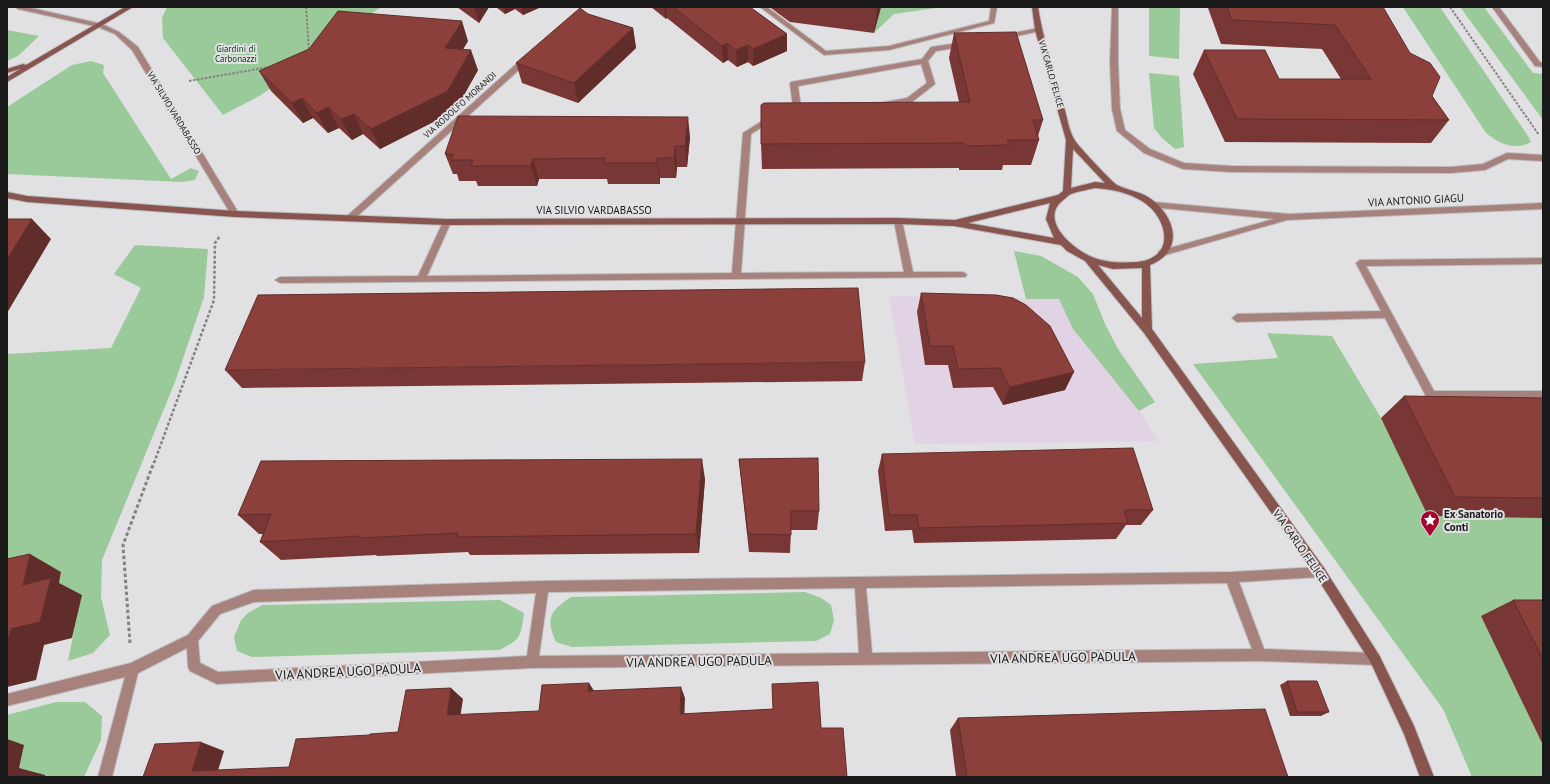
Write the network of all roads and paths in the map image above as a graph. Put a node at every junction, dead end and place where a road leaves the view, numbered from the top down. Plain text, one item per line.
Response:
1 (18, 7) edge
2 (130, 7) edge
3 (306, 7) edge
4 (763, 7) edge
5 (994, 7) edge
6 (1035, 7) edge
7 (1115, 7) edge
8 (1450, 7) edge
9 (1495, 7) edge
10 (100, 25) junction
11 (1038, 30) junction
12 (995, 39) edge
13 (972, 43) edge
14 (309, 52) edge
15 (532, 55) edge
16 (38, 61) junction
17 (924, 61) junction
18 (1543, 65) edge
19 (272, 66) edge
20 (7, 71) edge
21 (7, 80) edge
22 (189, 81) dead end
23 (869, 106) edge
24 (799, 117) edge
25 (780, 118) edge
26 (1070, 140) junction
27 (1543, 141) edge
28 (1543, 158) edge
29 (1112, 186) junction
30 (1066, 192) junction
31 (7, 195) edge
32 (1057, 198) junction
33 (27, 199) junction
34 (7, 201) edge
35 (1153, 205) junction
36 (1543, 206) edge
37 (235, 214) junction
38 (1289, 217) junction
39 (349, 219) junction
40 (741, 221) junction
41 (898, 221) junction
42 (447, 222) junction
43 (954, 223) junction
44 (1061, 242) junction
45 (1162, 253) junction
46 (1089, 261) junction
47 (1543, 261) edge
48 (1146, 264) junction
49 (962, 275) dead end
50 (736, 276) junction
51 (909, 276) junction
52 (421, 279) junction
53 (280, 280) dead end
54 (1388, 314) junction
55 (1237, 318) dead end
56 (1147, 330) junction
57 (1543, 396) edge
58 (1320, 572) junction
59 (1231, 577) junction
60 (860, 582) junction
61 (543, 587) junction
62 (192, 639) junction
63 (1260, 655) junction
64 (866, 659) junction
65 (1375, 659) junction
66 (532, 662) junction
67 (133, 669) junction
68 (7, 700) edge
69 (105, 777) edge
70 (1427, 777) edge

1 - 10 street, VIA SILVIO VARDABASSO
2 - 10 main road
3 - 14 path
4 - 5 street
6 - 11 main road, VIA CARLO FELICE
7 - 28 street
8 - 27 path
9 - 18 street
10 - 16 main road
10 - 37 street, VIA SILVIO VARDABASSO
11 - 12 street
11 - 26 main road, VIA CARLO FELICE
13 - 17 street
15 - 39 street, VIA RODOLFO MORANDI
16 - 20 main road
16 - 21 main road
17 - 23 street
17 - 24 street
19 - 22 path
25 - 40 street
26 - 29 main road, VIA CARLO FELICE
26 - 30 main road, VIA CARLO FELICE
29 - 30 main road
29 - 35 main road
30 - 32 main road
31 - 33 main road, VIA SILVIO VARDABASSO
32 - 43 main road, VIA SILVIO VARDABASSO
32 - 44 main road
33 - 34 main road, VIA SILVIO VARDABASSO
33 - 37 main road, VIA SILVIO VARDABASSO
35 - 38 street, VIA ANTONIO GIAGU
35 - 45 main road
36 - 38 street, VIA ANTONIO GIAGU
37 - 39 main road, VIA SILVIO VARDABASSO
37 - 67 path
38 - 45 street, VIA ANTONIO GIAGU
39 - 42 main road, VIA SILVIO VARDABASSO
40 - 41 main road, VIA SILVIO VARDABASSO
40 - 42 main road, VIA SILVIO VARDABASSO
40 - 50 street
41 - 43 main road, VIA SILVIO VARDABASSO
41 - 51 street
42 - 52 street
43 - 44 main road, VIA SILVIO VARDABASSO
44 - 46 main road
45 - 48 main road
46 - 48 main road
46 - 56 main road, VIA CARLO FELICE
47 - 54 street
48 - 56 main road
49 - 51 street
50 - 51 street
50 - 52 street
52 - 53 street
54 - 55 street
54 - 57 street
56 - 58 main road, VIA CARLO FELICE
58 - 59 street
58 - 65 main road, VIA CARLO FELICE
59 - 60 street
59 - 63 street
60 - 61 street
60 - 64 street
61 - 62 street
61 - 66 street
62 - 66 street, VIA ANDREA UGO PADULA
62 - 67 street
63 - 64 street, VIA ANDREA UGO PADULA
63 - 65 street, VIA ANDREA UGO PADULA
64 - 66 street, VIA ANDREA UGO PADULA
65 - 70 main road, VIA CARLO FELICE
67 - 68 street
67 - 69 street

